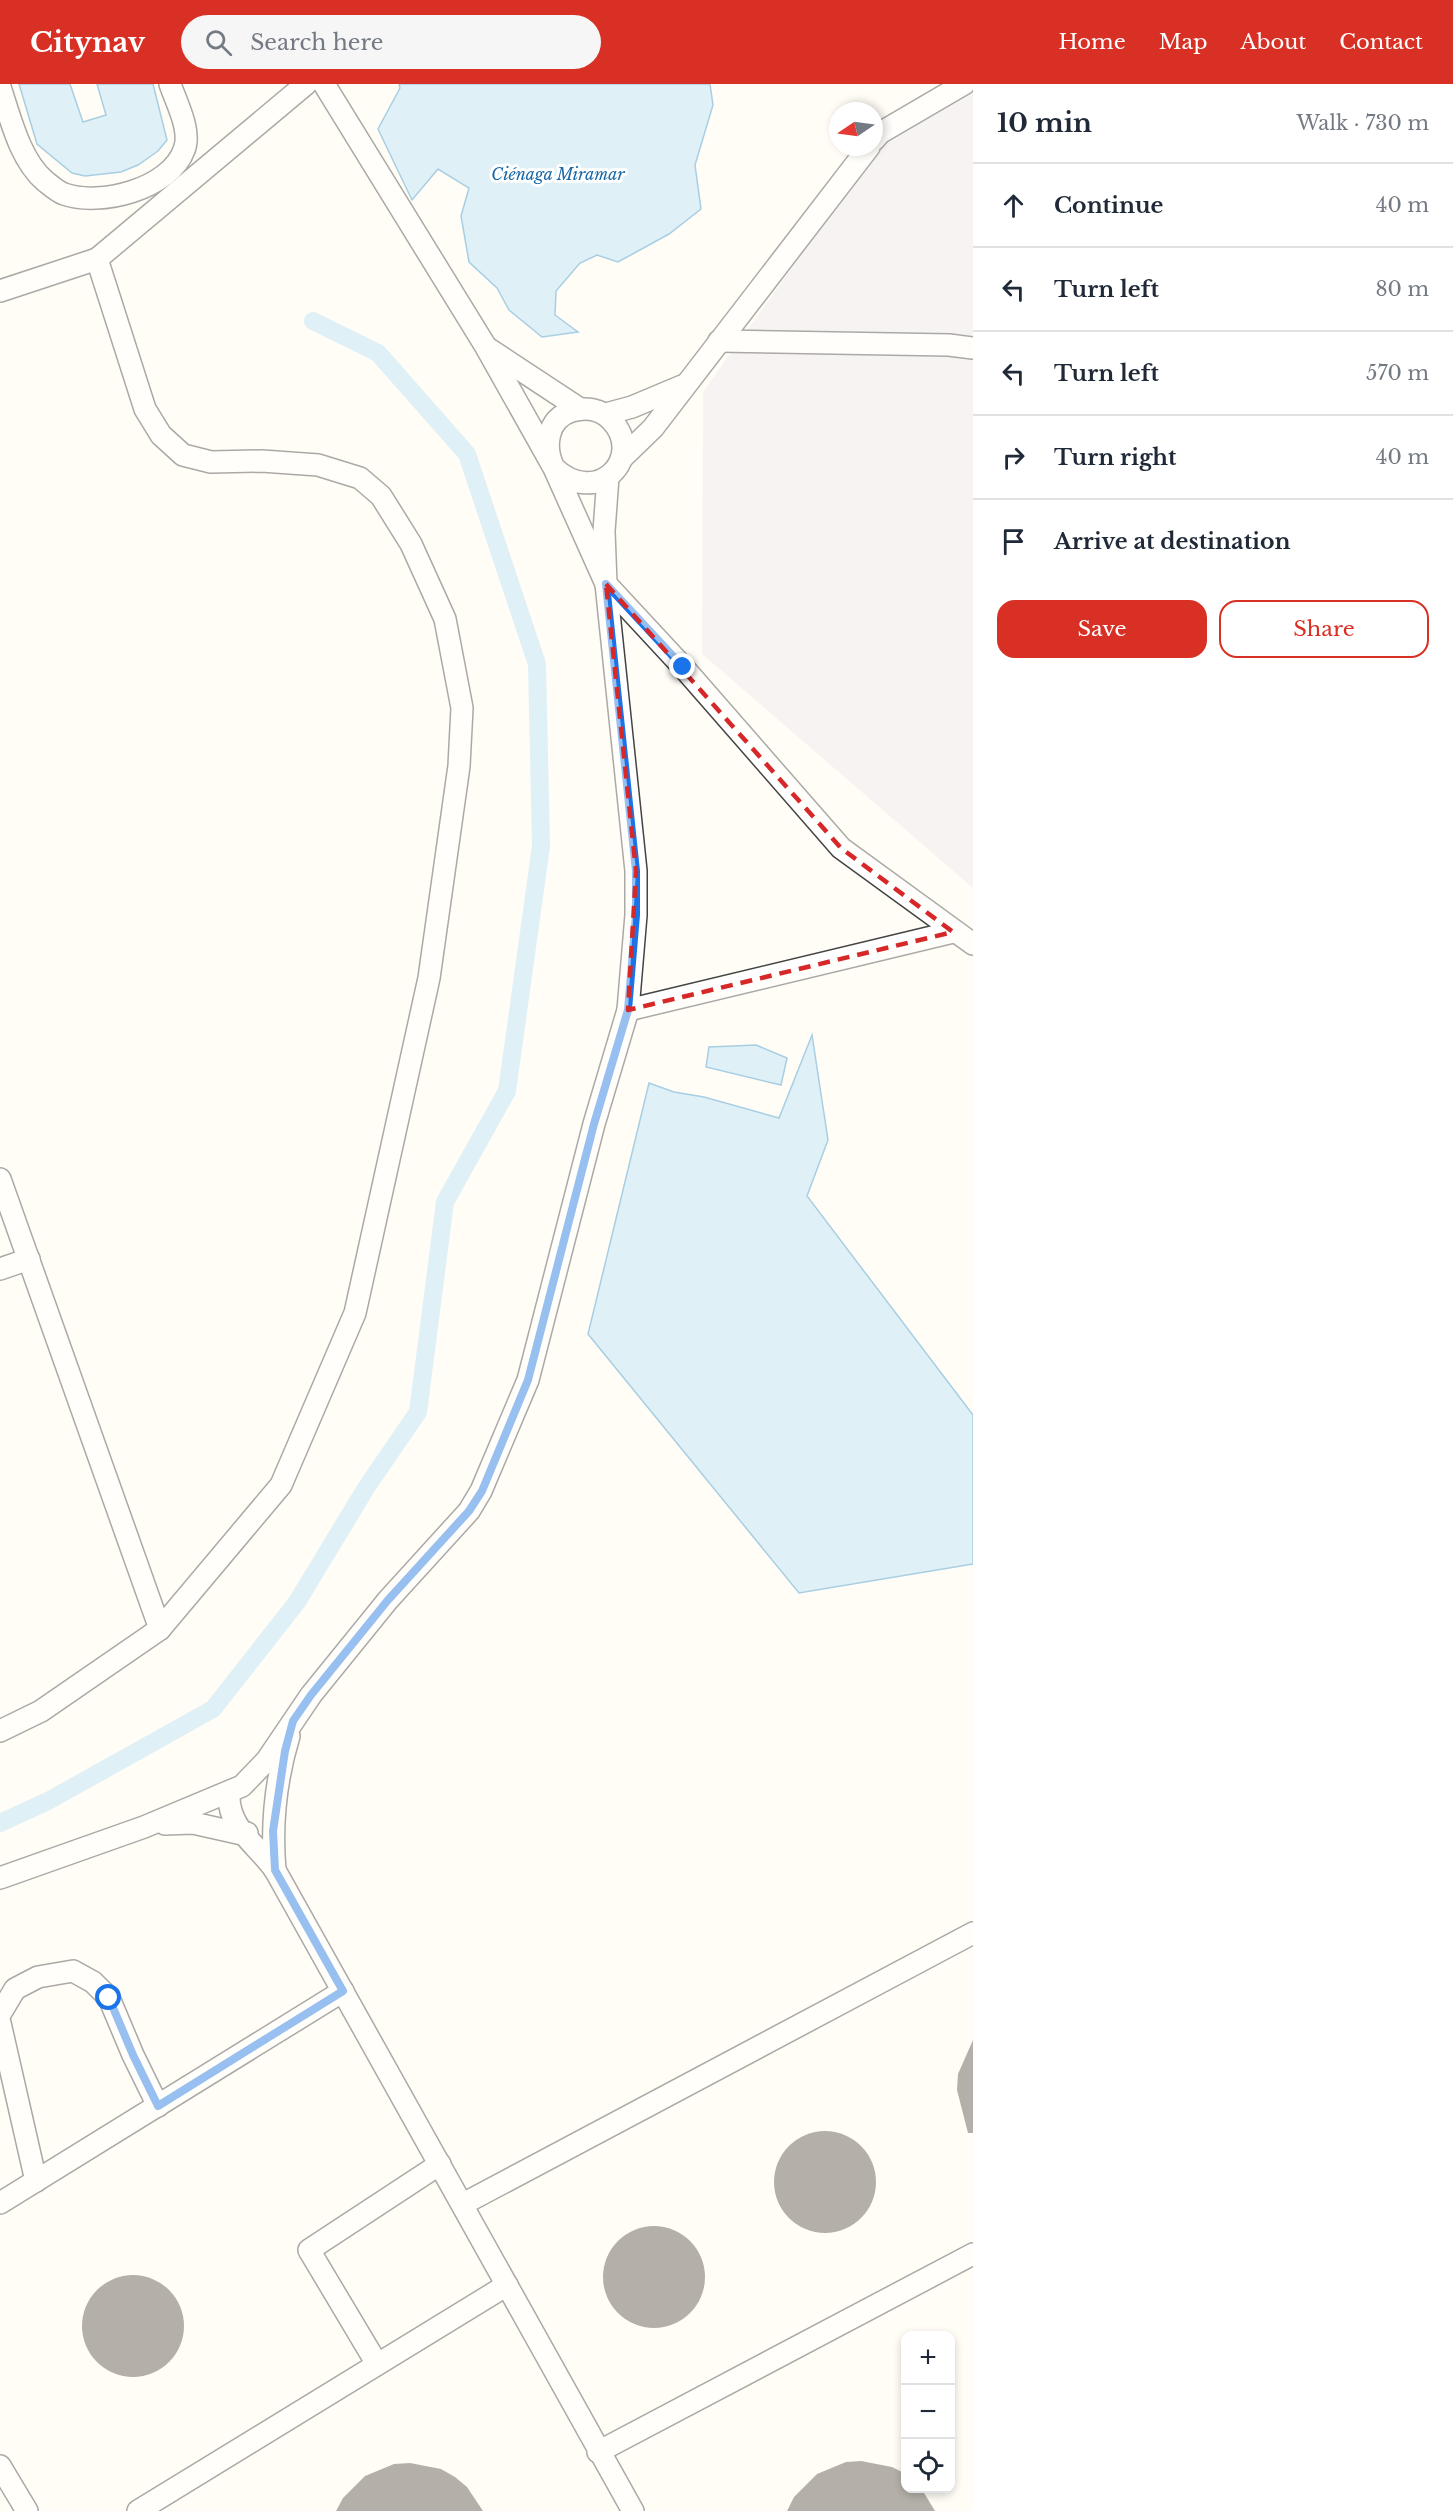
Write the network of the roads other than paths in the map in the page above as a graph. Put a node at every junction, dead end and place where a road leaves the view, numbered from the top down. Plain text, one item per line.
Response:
1 (170, 84) edge
2 (306, 84) edge
3 (324, 84) edge
4 (964, 84) edge
5 (0, 87) edge
6 (883, 131) edge
7 (862, 156) edge
8 (97, 259) junction
9 (0, 291) edge
10 (719, 340) junction
11 (486, 347) junction
12 (973, 348) edge
13 (686, 385) junction
14 (580, 409) junction
15 (606, 414) junction
16 (621, 459) junction
17 (554, 468) junction
18 (608, 477) junction
19 (606, 584) junction
20 (953, 932) junction
21 (973, 944) edge
22 (628, 1010) junction
23 (0, 1179) edge
24 (29, 1259) junction
25 (0, 1269) edge
26 (160, 1629) junction
27 (293, 1721) junction
28 (0, 1731) edge
29 (247, 1781) junction
30 (229, 1793) junction
31 (275, 1811) junction
32 (144, 1827) junction
33 (242, 1834) junction
34 (275, 1870) junction
35 (0, 1878) edge
36 (973, 1933) edge
37 (343, 1991) junction
38 (0, 2014) edge
39 (0, 2023) edge
40 (158, 2106) junction
41 (440, 2164) junction
42 (36, 2181) junction
43 (0, 2203) edge
44 (462, 2204) junction
45 (973, 2254) edge
46 (507, 2285) junction
47 (377, 2364) junction
48 (598, 2452) junction
49 (0, 2466) edge
50 (27, 2511) edge
51 (138, 2511) edge
52 (633, 2511) edge

1 - 5 street
2 - 8 street
3 - 11 street
4 - 6 street
7 - 10 street
8 - 9 street
8 - 26 street
10 - 12 street
10 - 13 street
11 - 14 street
11 - 17 street
13 - 15 street
13 - 16 street
14 - 15 street
14 - 17 street
15 - 16 street
16 - 18 street
17 - 18 street
17 - 19 street
18 - 19 street
19 - 20 street
19 - 22 street
20 - 21 street
20 - 22 street
22 - 27 street
23 - 24 street
24 - 25 street
24 - 26 street
26 - 28 street
27 - 29 street
27 - 31 street
29 - 30 street
29 - 31 street
30 - 32 street
30 - 33 street
31 - 33 street
31 - 34 street
32 - 33 street
32 - 35 street
33 - 34 street
34 - 37 street
36 - 44 street
37 - 40 street
37 - 41 street
38 - 40 street
39 - 42 street
40 - 42 street
41 - 44 street
41 - 47 street
42 - 43 street
44 - 46 street
45 - 48 street
46 - 47 street
46 - 48 street
47 - 51 street
48 - 52 street
49 - 50 street

